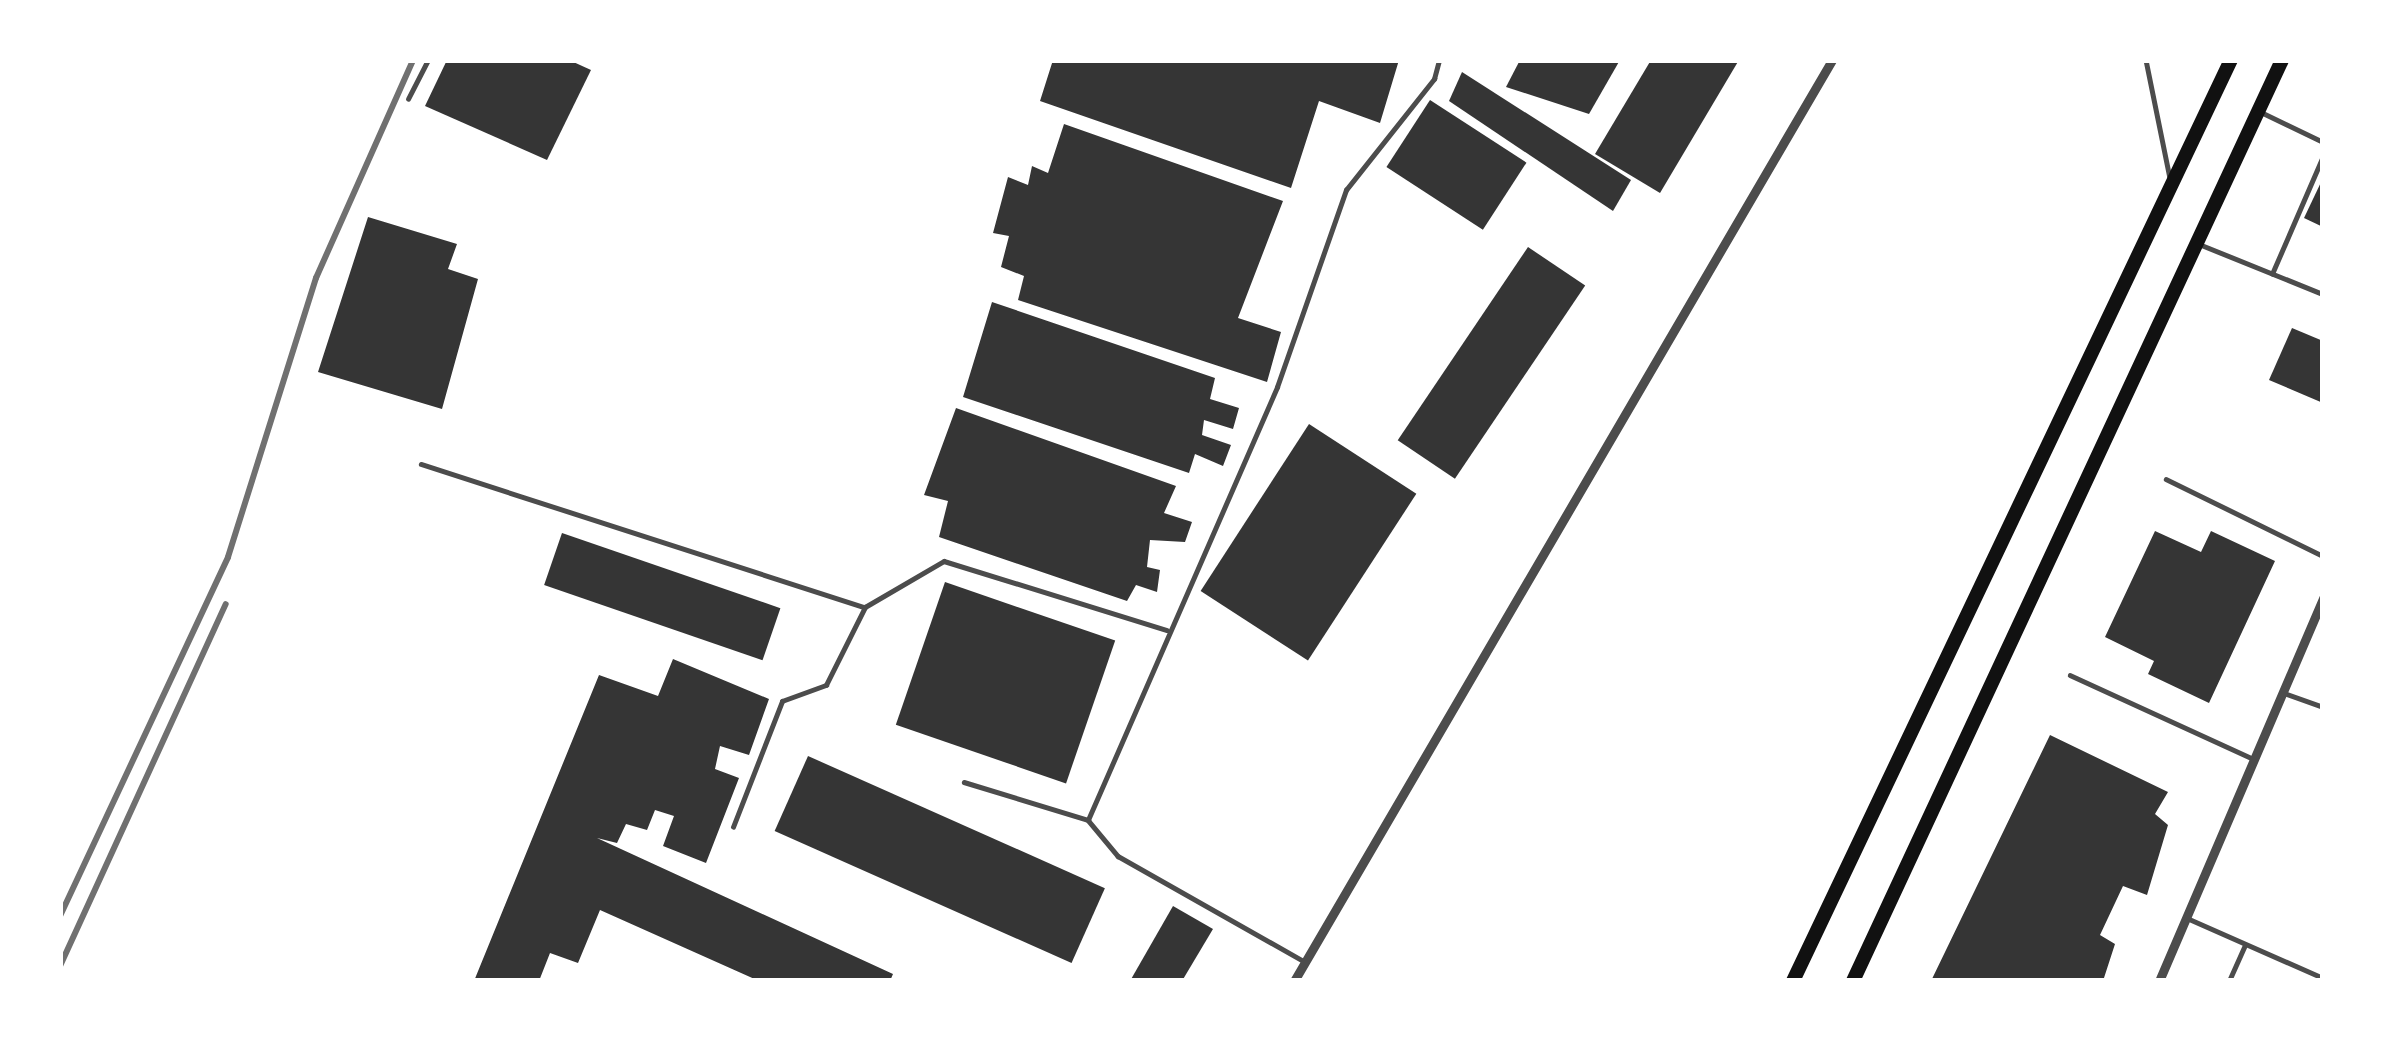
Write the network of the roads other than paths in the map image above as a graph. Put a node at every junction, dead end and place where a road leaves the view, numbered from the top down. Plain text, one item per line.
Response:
1 (428, 60) edge
2 (1438, 60) edge
3 (1832, 60) edge
4 (2146, 60) edge
5 (2231, 60) edge
6 (2282, 60) edge
7 (408, 99) dead end
8 (2258, 110) junction
9 (2323, 142) edge
10 (2323, 156) edge
11 (2172, 187) junction
12 (2199, 244) junction
13 (2272, 274) junction
14 (2323, 295) edge
15 (421, 464) dead end
16 (2166, 479) dead end
17 (2323, 556) edge
18 (2323, 598) edge
19 (865, 607) junction
20 (1167, 630) junction
21 (2070, 675) dead end
22 (2284, 693) junction
23 (2323, 707) edge
24 (2257, 761) junction
25 (964, 782) dead end
26 (1088, 820) junction
27 (733, 827) dead end
28 (2187, 919) junction
29 (2245, 945) junction
30 (1305, 962) junction
31 (2323, 978) edge
32 (1294, 981) edge
33 (1793, 981) edge
34 (1853, 981) edge
35 (2159, 981) edge
36 (2229, 981) edge

1 - 7 lane
2 - 20 lane
3 - 30 street
4 - 11 lane
5 - 11 main road
6 - 8 main road
8 - 9 lane
8 - 12 main road
10 - 13 lane
11 - 33 main road
12 - 13 lane
12 - 34 main road
13 - 14 lane
15 - 19 lane
16 - 17 lane
18 - 22 street
19 - 20 lane
19 - 27 lane
20 - 26 lane
21 - 24 lane
22 - 23 lane
22 - 24 street
24 - 28 street
25 - 26 lane
26 - 30 lane
28 - 29 lane
28 - 35 street
29 - 31 lane
29 - 36 lane
30 - 32 street

